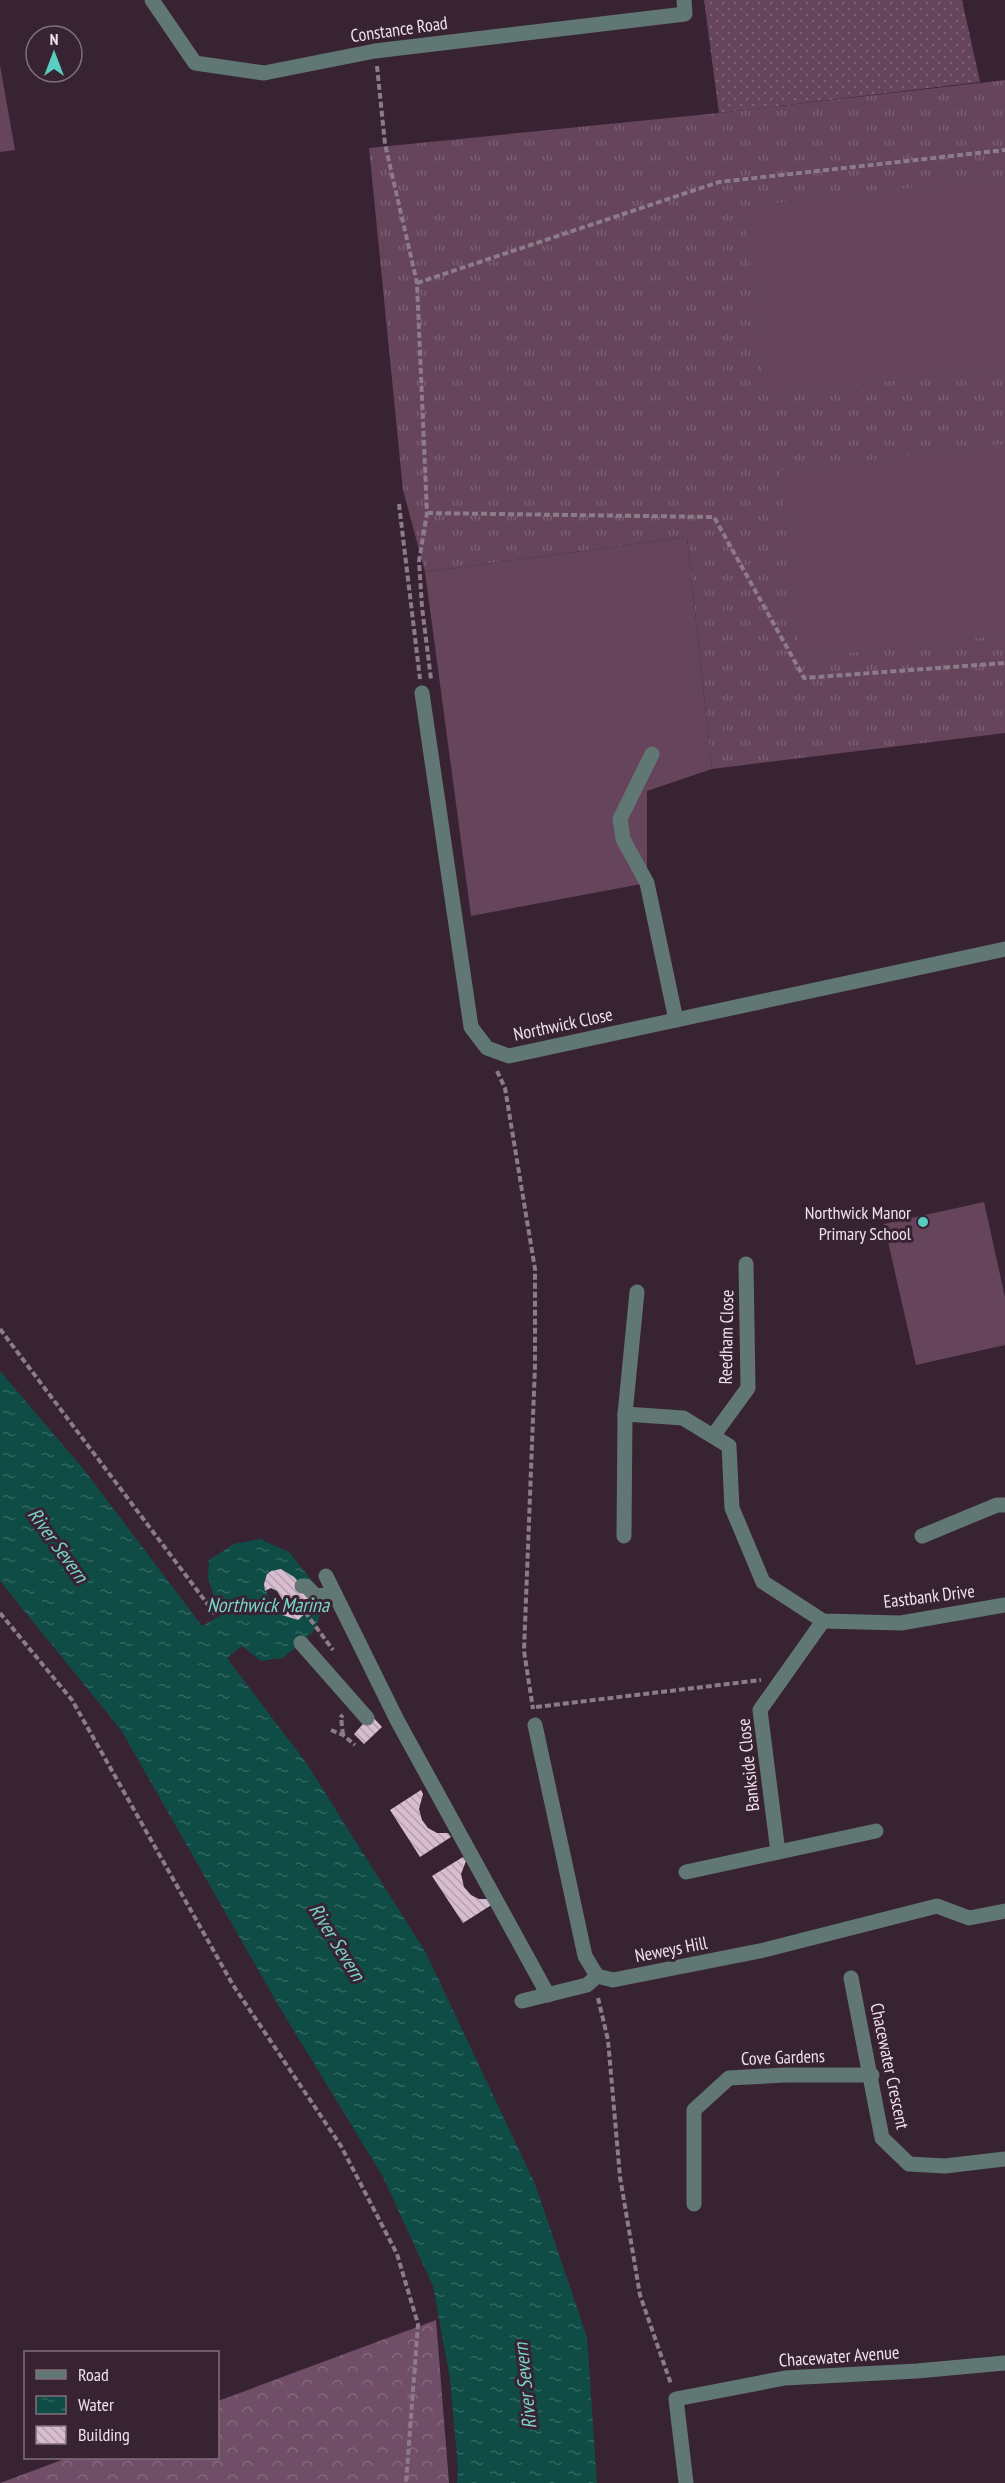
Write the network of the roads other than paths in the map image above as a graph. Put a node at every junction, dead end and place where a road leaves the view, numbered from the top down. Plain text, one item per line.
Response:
1 (152, 0) edge
2 (684, 7) edge
3 (422, 693) road end
4 (652, 754) dead end
5 (1005, 949) edge
6 (676, 1020) junction
7 (746, 1264) dead end
8 (637, 1292) dead end
9 (625, 1414) junction
10 (713, 1436) junction
11 (1005, 1506) edge
12 (624, 1536) dead end
13 (922, 1536) dead end
14 (326, 1576) dead end
15 (302, 1586) dead end
16 (335, 1594) junction
17 (1005, 1605) edge
18 (823, 1622) junction
19 (301, 1642) dead end
20 (367, 1718) dead end
21 (535, 1725) road end
22 (876, 1831) dead end
23 (778, 1852) junction
24 (686, 1872) dead end
25 (1005, 1911) edge
26 (597, 1976) junction
27 (851, 1978) dead end
28 (548, 1995) junction
29 (522, 2001) dead end
30 (872, 2075) junction
31 (1005, 2159) edge
32 (694, 2204) dead end
33 (1005, 2363) edge
34 (686, 2483) edge

1 - 2 street, Constance Road
3 - 6 street, Northwick Close
4 - 6 street
5 - 6 street, Northwick Close
7 - 10 street, Reedham Close
8 - 9 street
9 - 10 street
9 - 12 street
10 - 18 street
11 - 13 street
14 - 16 street
15 - 16 street
16 - 28 street
17 - 18 street, Eastbank Drive
18 - 23 street, Bankside Close
19 - 20 street
21 - 26 street
22 - 23 street
23 - 24 street
25 - 26 street, Neweys Hill
26 - 28 street
27 - 30 street, Chacewater Crescent
28 - 29 street
30 - 31 street, Chacewater Crescent
30 - 32 street, Cove Gardens
33 - 34 street, Chacewater Avenue

